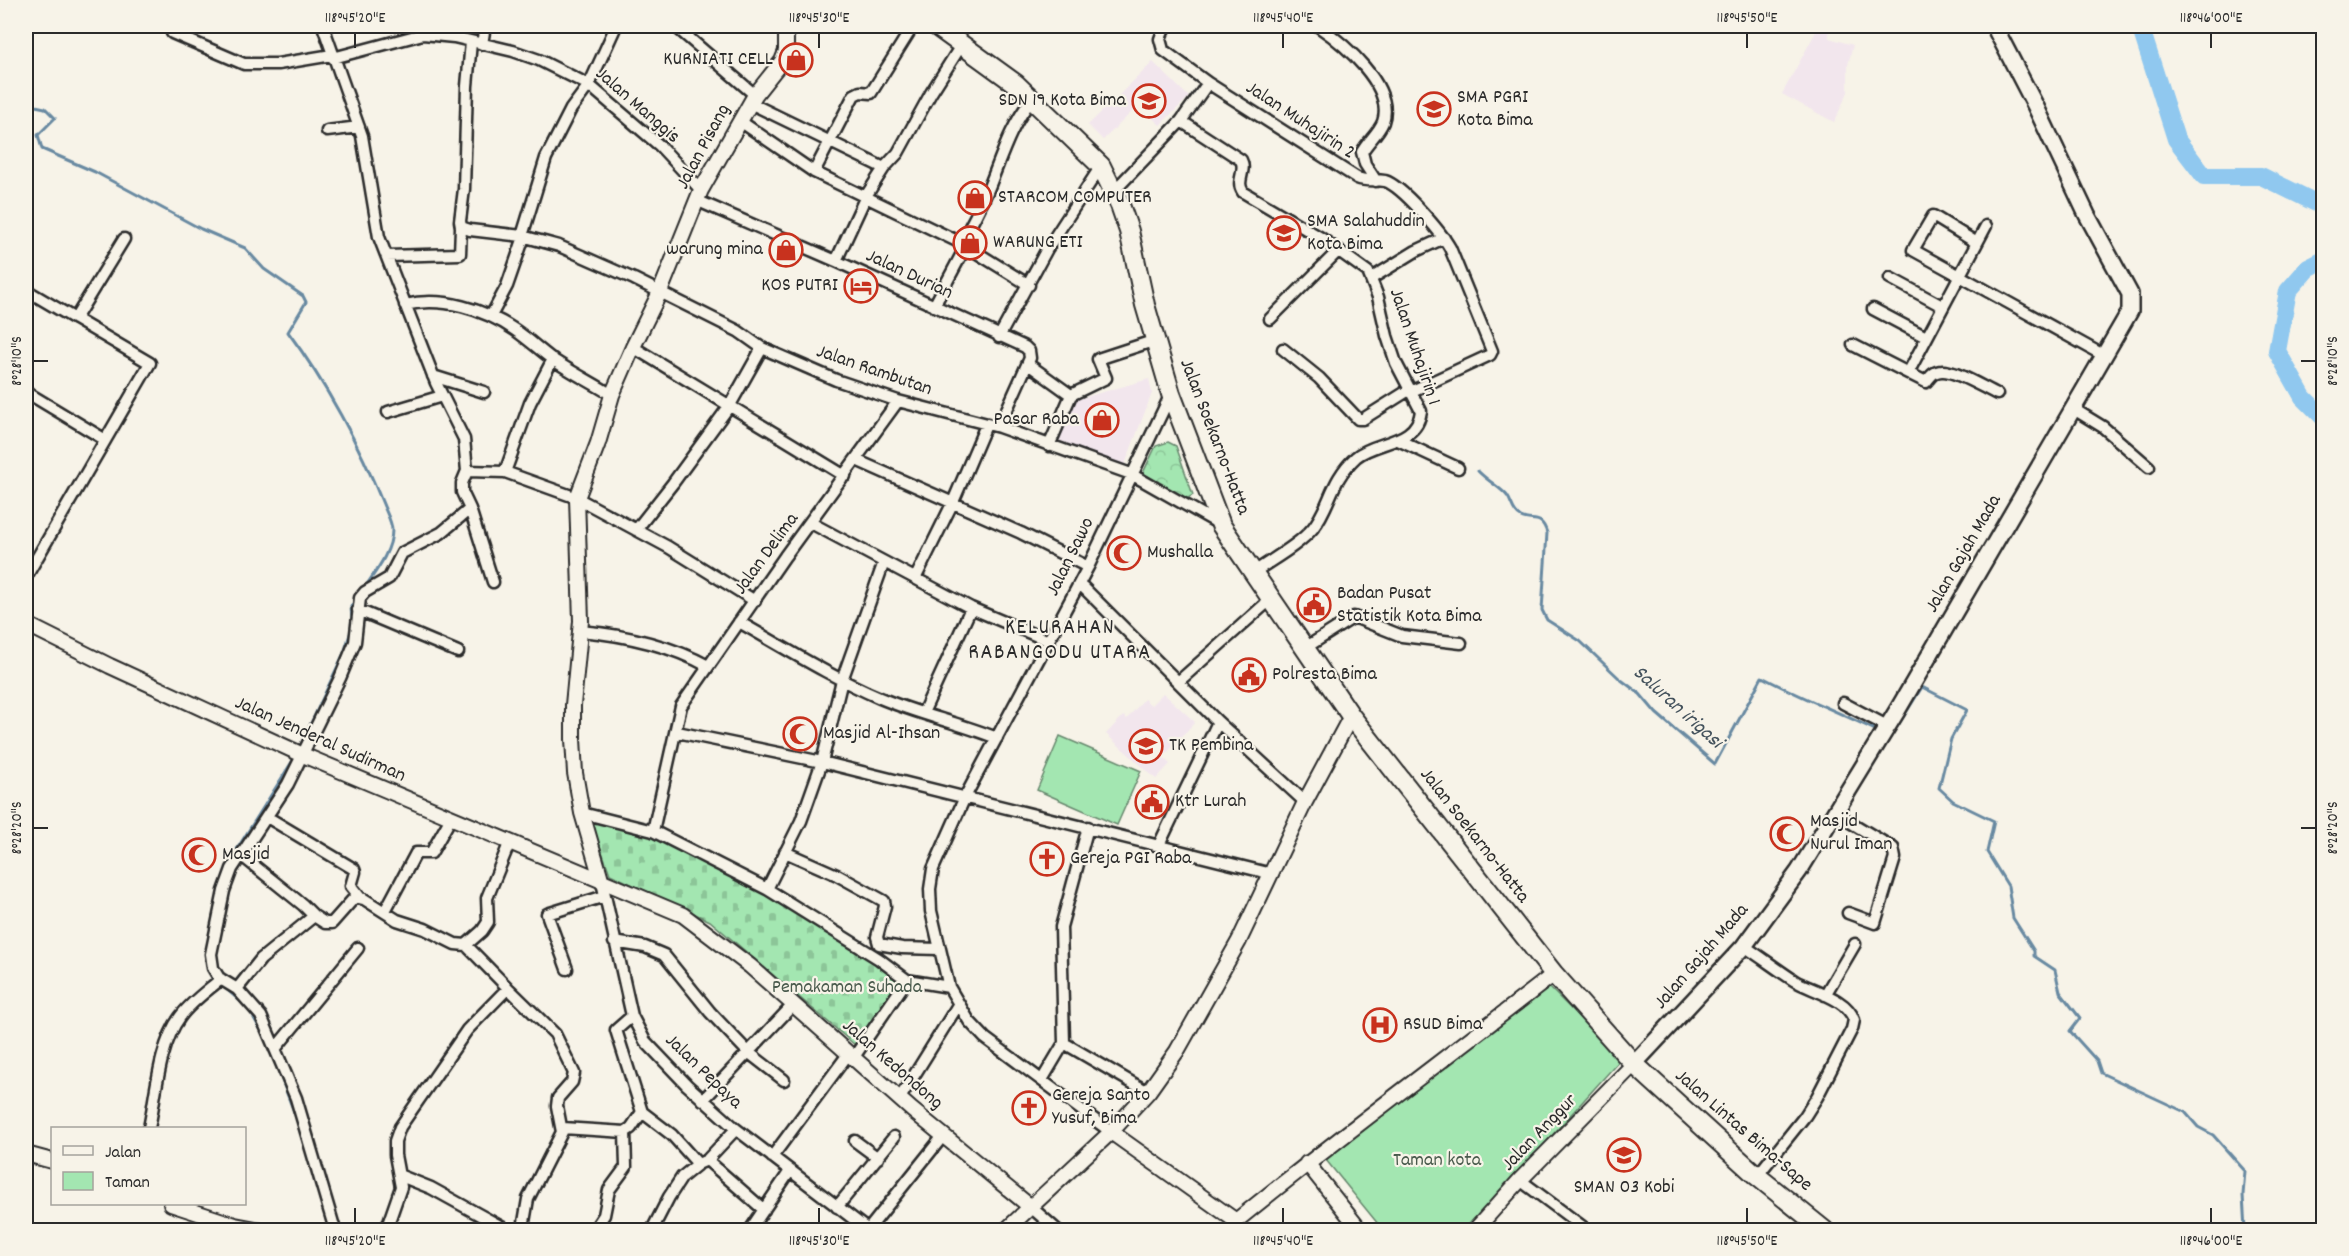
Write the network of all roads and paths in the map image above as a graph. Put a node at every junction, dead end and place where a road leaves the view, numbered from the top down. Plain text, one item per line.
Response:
1 (323, 26) edge
2 (485, 26) edge
3 (616, 26) edge
4 (675, 26) edge
5 (786, 26) edge
6 (913, 26) edge
7 (936, 26) edge
8 (1165, 26) edge
9 (1318, 26) edge
10 (1994, 26) edge
11 (422, 29) edge
12 (172, 33) dead end
13 (477, 43) junction
14 (962, 44) junction
15 (333, 56) junction
16 (1208, 82) junction
17 (589, 85) junction
18 (752, 99) junction
19 (1032, 99) junction
20 (740, 121) junction
21 (1181, 121) junction
22 (359, 127) junction
23 (327, 131) dead end
24 (829, 141) junction
25 (1101, 166) junction
26 (884, 168) junction
27 (814, 172) junction
28 (1376, 181) junction
29 (1114, 191) junction
30 (699, 195) junction
31 (866, 196) junction
32 (1986, 226) dead end
33 (461, 227) junction
34 (523, 236) junction
35 (1444, 238) junction
36 (124, 239) dead end
37 (1977, 243) junction
38 (963, 245) junction
39 (1339, 250) junction
40 (387, 256) junction
41 (836, 261) junction
42 (1959, 276) junction
43 (1372, 278) junction
44 (1890, 278) dead end
45 (1029, 285) junction
46 (26, 290) edge
47 (660, 292) junction
48 (405, 305) junction
49 (934, 306) junction
50 (1942, 306) junction
51 (1873, 309) dead end
52 (491, 316) junction
53 (75, 319) junction
54 (1270, 319) dead end
55 (999, 337) junction
56 (1926, 337) junction
57 (1156, 340) junction
58 (1853, 345) dead end
59 (633, 347) junction
60 (762, 348) junction
61 (1283, 348) dead end
62 (2103, 355) junction
63 (553, 359) junction
64 (1028, 364) junction
65 (1908, 373) junction
66 (434, 376) junction
67 (1409, 391) junction
68 (26, 392) edge
69 (484, 392) dead end
70 (1171, 394) junction
71 (1997, 394) dead end
72 (612, 395) junction
73 (1071, 395) junction
74 (442, 396) junction
75 (898, 401) junction
76 (730, 405) junction
77 (2072, 408) junction
78 (388, 412) dead end
79 (986, 425) junction
80 (999, 427) junction
81 (104, 440) junction
82 (1398, 440) junction
83 (1049, 446) junction
84 (856, 460) junction
85 (2149, 467) dead end
86 (1458, 468) dead end
87 (467, 471) junction
88 (505, 472) junction
89 (1131, 474) junction
90 (845, 476) junction
91 (577, 498) junction
92 (953, 502) junction
93 (470, 509) junction
94 (811, 523) junction
95 (1221, 525) junction
96 (636, 530) junction
97 (884, 562) junction
98 (1088, 567) junction
99 (1253, 573) junction
100 (26, 577) edge
101 (916, 577) junction
102 (493, 582) dead end
103 (1080, 584) junction
104 (1271, 599) junction
105 (755, 601) junction
106 (971, 608) junction
107 (358, 610) junction
108 (739, 622) junction
109 (26, 624) edge
110 (580, 632) junction
111 (1049, 641) junction
112 (1461, 643) dead end
113 (1305, 648) junction
114 (458, 652) dead end
115 (708, 666) junction
116 (842, 680) junction
117 (1179, 682) junction
118 (1843, 703) dead end
119 (923, 713) junction
120 (1351, 716) junction
121 (1218, 722) junction
122 (1887, 726) junction
123 (676, 732) junction
124 (997, 738) junction
125 (303, 755) junction
126 (822, 762) junction
127 (965, 797) junction
128 (1305, 802) junction
129 (582, 813) junction
130 (1835, 813) junction
131 (267, 817) junction
132 (451, 818) junction
133 (1088, 827) junction
134 (653, 831) junction
135 (510, 844) junction
136 (1159, 845) junction
137 (785, 852) junction
138 (241, 855) junction
139 (1272, 874) junction
140 (604, 889) junction
141 (767, 889) junction
142 (359, 896) junction
143 (384, 911) junction
144 (1848, 913) dead end
145 (314, 916) junction
146 (614, 942) junction
147 (1855, 944) dead end
148 (466, 945) junction
149 (1744, 946) junction
150 (358, 948) dead end
151 (939, 949) junction
152 (567, 969) dead end
153 (1554, 974) junction
154 (221, 979) junction
155 (907, 980) junction
156 (949, 987) junction
157 (508, 988) junction
158 (237, 989) junction
159 (1826, 995) junction
160 (792, 1005) junction
161 (958, 1005) junction
162 (632, 1016) junction
163 (1064, 1043) junction
164 (275, 1049) junction
165 (748, 1052) junction
166 (852, 1055) junction
167 (1634, 1064) junction
168 (784, 1080) dead end
169 (1042, 1080) junction
170 (1148, 1092) junction
171 (900, 1098) junction
172 (703, 1100) junction
173 (642, 1112) junction
174 (149, 1127) edge
175 (563, 1128) junction
176 (736, 1129) junction
177 (626, 1132) junction
178 (1111, 1132) junction
179 (943, 1136) junction
180 (894, 1137) dead end
181 (855, 1141) dead end
182 (26, 1154) edge
183 (772, 1157) junction
184 (878, 1158) junction
185 (51, 1161) edge
186 (702, 1162) junction
187 (1307, 1163) junction
188 (790, 1171) junction
189 (400, 1176) junction
190 (1757, 1176) junction
191 (1520, 1180) junction
192 (177, 1205) edge
193 (837, 1207) junction
194 (1032, 1208) junction
195 (764, 1210) junction
196 (1233, 1226) edge
197 (261, 1230) edge
198 (335, 1230) edge
199 (386, 1230) edge
200 (507, 1230) edge
201 (520, 1230) edge
202 (594, 1230) edge
203 (652, 1230) edge
204 (750, 1230) edge
205 (868, 1230) edge
206 (1006, 1230) edge
207 (1057, 1230) edge
208 (1360, 1230) edge
209 (1475, 1230) edge
210 (1587, 1230) edge
211 (1824, 1230) edge

1 - 15 street
2 - 13 street
3 - 17 street
4 - 18 street
5 - 18 street, Jalan Pisang
6 - 24 street
7 - 14 highway, Jalan Soekarno-Hatta
8 - 16 street, Jalan Muhajirin 2
9 - 28 street, Jalan Muhajirin 2
10 - 62 main road, Jalan Gajah Mada
11 - 13 street, Jalan Manggis
11 - 15 street, Jalan Manggis
12 - 15 street, Jalan Manggis
13 - 17 street, Jalan Manggis
13 - 33 street
14 - 19 highway, Jalan Soekarno-Hatta
14 - 26 street
15 - 22 street
16 - 21 street
16 - 28 street, Jalan Muhajirin 2
17 - 30 street, Jalan Manggis
17 - 34 street
18 - 20 street, Jalan Pisang
18 - 24 street
19 - 25 highway, Jalan Soekarno-Hatta
19 - 38 street
20 - 27 street
20 - 30 street, Jalan Pisang
21 - 29 street
21 - 39 street, Jalan Muhajirin 1
22 - 23 street
22 - 40 street
24 - 26 street
24 - 27 street
25 - 29 highway, Jalan Soekarno-Hatta
25 - 45 street
26 - 31 street
27 - 31 street
28 - 35 street, Jalan Muhajirin 2
29 - 57 highway, Jalan Soekarno-Hatta
30 - 41 street, Jalan Durian
30 - 47 street, Jalan Pisang
31 - 38 street
31 - 41 street
32 - 37 street
33 - 34 street, Jalan Rambutan
33 - 40 street
34 - 47 street, Jalan Rambutan
34 - 52 street
35 - 43 street
35 - 67 street, Jalan Muhajirin 2
36 - 53 street
37 - 42 street
37 - 42 street
38 - 45 street
38 - 49 street
39 - 43 street, Jalan Muhajirin 1
39 - 54 street
40 - 48 street
41 - 49 street, Jalan Durian
42 - 50 street
42 - 62 street
43 - 67 street, Jalan Muhajirin 1
44 - 50 street
45 - 55 street
46 - 53 street
47 - 59 street, Jalan Pisang
47 - 60 street, Jalan Rambutan
48 - 52 street
48 - 66 street
49 - 55 street, Jalan Durian
50 - 56 street
51 - 56 street
52 - 63 street
53 - 81 street
55 - 64 street, Jalan Durian
56 - 65 street
57 - 70 highway, Jalan Soekarno-Hatta
57 - 73 street
58 - 65 street
59 - 72 street, Jalan Pisang
59 - 76 street
60 - 75 street, Jalan Rambutan
60 - 76 street
61 - 67 street
62 - 77 main road, Jalan Gajah Mada
63 - 72 street
63 - 88 street
64 - 73 street
64 - 80 street
65 - 71 street
66 - 69 street
66 - 74 street
67 - 82 street, Jalan Muhajirin 1
68 - 81 street
70 - 89 street, Jalan Sawo
70 - 95 highway, Jalan Soekarno-Hatta
72 - 91 street, Jalan Pisang
73 - 83 street
74 - 78 street
74 - 87 street
75 - 79 street, Jalan Rambutan
75 - 84 street, Jalan Delima
76 - 90 street
76 - 96 street
77 - 85 street
77 - 122 main road, Jalan Gajah Mada
79 - 80 street, Jalan Rambutan
79 - 92 street
80 - 83 street, Jalan Rambutan
81 - 100 street
82 - 86 street
82 - 99 street, Jalan Muhajirin 1
83 - 89 street, Jalan Rambutan
84 - 90 street, Jalan Delima
84 - 92 street
87 - 88 street
87 - 93 street
88 - 91 street
89 - 95 street, Jalan Rambutan
89 - 98 street, Jalan Sawo
90 - 94 street, Jalan Delima
91 - 96 street
91 - 110 street
92 - 98 street
92 - 101 street
93 - 102 street
93 - 107 street
94 - 97 street
94 - 105 street, Jalan Delima
95 - 99 highway, Jalan Soekarno-Hatta
96 - 105 street
97 - 101 street
97 - 116 street
98 - 103 street, Jalan Sawo
99 - 104 highway, Jalan Soekarno-Hatta
101 - 106 street
103 - 111 street, Jalan Sawo
103 - 117 street
104 - 113 highway, Jalan Soekarno-Hatta
104 - 117 street
105 - 108 street, Jalan Delima
106 - 111 street
106 - 119 street
107 - 114 street
107 - 125 street
108 - 115 street, Jalan Delima
108 - 116 street
109 - 125 street, Jalan Jenderal Sudirman
110 - 115 street
110 - 129 street
111 - 124 street, Jalan Sawo
112 - 113 street
113 - 120 highway, Jalan Soekarno-Hatta
115 - 123 street, Jalan Delima
116 - 119 street
116 - 126 street
117 - 121 street
118 - 122 street
119 - 124 street
120 - 128 street
120 - 153 highway, Jalan Soekarno-Hatta
121 - 128 street
121 - 136 street
122 - 130 main road, Jalan Gajah Mada
123 - 126 street
123 - 134 street, Jalan Delima
124 - 127 street, Jalan Sawo
125 - 131 street
125 - 132 street, Jalan Jenderal Sudirman
126 - 127 street
126 - 137 street
127 - 133 street
127 - 151 street, Jalan Sawo
128 - 139 street
129 - 134 street
129 - 140 street
130 - 144 street
130 - 149 main road, Jalan Gajah Mada
131 - 138 street
131 - 142 street
132 - 135 street, Jalan Jenderal Sudirman
132 - 143 street
133 - 136 street
133 - 163 street
134 - 141 street
135 - 140 street, Jalan Jenderal Sudirman
135 - 148 street
136 - 139 street
137 - 141 street
137 - 151 street
138 - 145 street
138 - 154 street
139 - 170 street
140 - 146 street, Jalan Pepaya
140 - 152 street
140 - 160 street, Jalan Kedondong
141 - 155 street
142 - 143 street
142 - 145 street
143 - 148 street
145 - 158 street
146 - 162 street, Jalan Pepaya
146 - 165 street
147 - 159 street
148 - 157 street
149 - 159 street
149 - 167 main road, Jalan Gajah Mada
150 - 164 street
151 - 156 street, Jalan Sawo
153 - 167 highway, Jalan Soekarno-Hatta
153 - 187 street
154 - 158 street
154 - 174 street
155 - 156 street
155 - 166 street
156 - 161 street, Jalan Sawo
157 - 175 street
157 - 189 street
158 - 164 street
159 - 190 street
160 - 165 street
160 - 166 street, Jalan Kedondong
161 - 169 street, Jalan Sawo
161 - 171 street
162 - 172 street, Jalan Pepaya
162 - 173 street
163 - 169 street
163 - 170 street
164 - 198 street
165 - 168 street
165 - 172 street
166 - 171 street, Jalan Kedondong
166 - 183 street
167 - 190 highway, Jalan Lintas Bima-Sape
167 - 191 street, Jalan Anggur
169 - 178 street, Jalan Sawo
170 - 178 street
171 - 179 street, Jalan Kedondong
172 - 176 street, Jalan Pepaya
173 - 177 street
173 - 186 street
175 - 177 street
175 - 201 street
176 - 183 street, Jalan Pepaya
176 - 186 street
177 - 202 street
178 - 194 street
178 - 196 street
179 - 194 street, Jalan Kedondong
179 - 205 street
180 - 184 street
181 - 184 street
182 - 185 street
183 - 188 street, Jalan Pepaya
184 - 193 street
186 - 195 street
186 - 203 street
187 - 196 street
187 - 208 street
188 - 193 street, Jalan Pepaya
188 - 195 street
189 - 199 street
189 - 200 street
190 - 211 highway, Jalan Lintas Bima-Sape
191 - 209 street, Jalan Anggur
191 - 210 street
192 - 197 street
193 - 205 street, Jalan Pepaya
194 - 206 street
194 - 207 street
195 - 204 street

